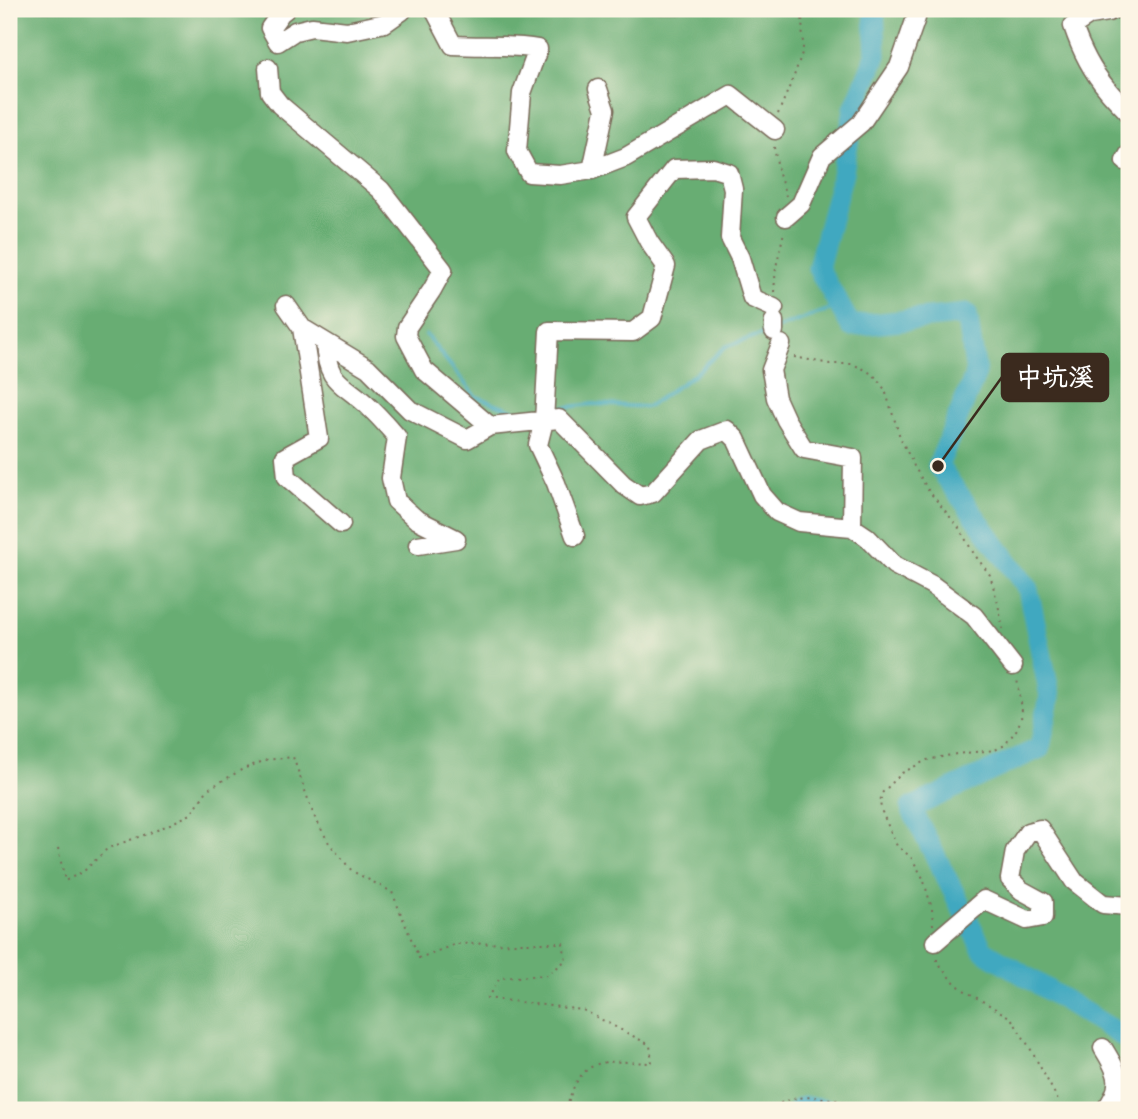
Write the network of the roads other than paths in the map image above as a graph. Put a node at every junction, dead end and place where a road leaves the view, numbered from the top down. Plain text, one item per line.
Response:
1 (286, 9) edge
2 (401, 9) edge
3 (434, 9) edge
4 (916, 9) edge
5 (1114, 9) edge
6 (268, 68) dead end
7 (598, 89) dead end
8 (1129, 113) edge
9 (775, 130) road end
10 (592, 170) junction
11 (786, 217) road end
12 (286, 305) dead end
13 (302, 328) junction
14 (325, 342) junction
15 (545, 413) junction
16 (489, 426) junction
17 (341, 524) dead end
18 (852, 527) junction
19 (575, 536) dead end
20 (418, 545) dead end
21 (1013, 666) road end
22 (1129, 906) edge
23 (935, 942) road end
24 (1103, 1048) dead end
25 (1105, 1110) edge

1 - 2 street
3 - 10 street
4 - 11 street
5 - 8 street
6 - 16 street
7 - 10 street
9 - 10 street
12 - 13 street
13 - 14 street
13 - 17 street
14 - 16 street
14 - 20 street
15 - 16 street
15 - 18 street
15 - 18 street
15 - 19 street
18 - 21 street
22 - 23 street
24 - 25 street

